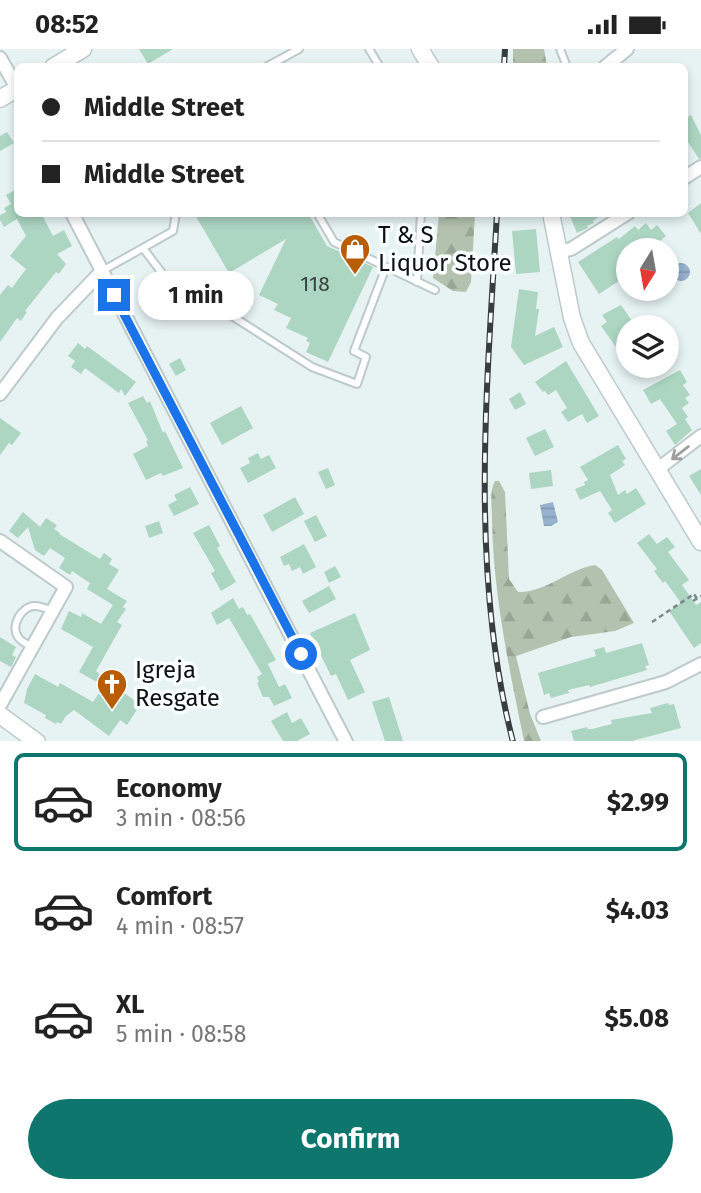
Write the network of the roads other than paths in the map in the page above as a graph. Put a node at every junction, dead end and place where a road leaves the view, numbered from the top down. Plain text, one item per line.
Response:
1 (83, 49) edge
2 (299, 49) edge
3 (627, 49) edge
4 (0, 58) edge
5 (60, 63) edge
6 (273, 63) edge
7 (610, 63) edge
8 (14, 83) edge
9 (74, 217) edge
10 (175, 217) edge
11 (319, 217) edge
12 (421, 217) edge
13 (552, 217) edge
14 (622, 217) edge
15 (143, 248) junction
16 (558, 251) junction
17 (386, 267) junction
18 (102, 271) junction
19 (417, 282) junction
20 (435, 291) dead end
21 (0, 394) edge
22 (701, 436) edge
23 (657, 469) junction
24 (0, 541) edge
25 (701, 542) edge
26 (53, 611) junction
27 (33, 647) junction
28 (701, 664) edge
29 (0, 705) edge
30 (0, 715) edge
31 (543, 717) dead end
32 (37, 741) edge
33 (346, 741) edge

1 - 5 main road
2 - 6 lane
3 - 7 street
4 - 8 street
9 - 18 street
10 - 15 lane
11 - 17 lane
12 - 19 lane
13 - 16 main road
14 - 16 street
15 - 17 lane
15 - 18 lane
16 - 23 main road
17 - 19 lane
18 - 21 street
18 - 33 street
19 - 20 lane
22 -> 23 street
23 - 25 main road
24 - 26 street
26 - 27 street
26 - 27 lane
27 - 29 street
28 - 31 street
30 - 32 main road

